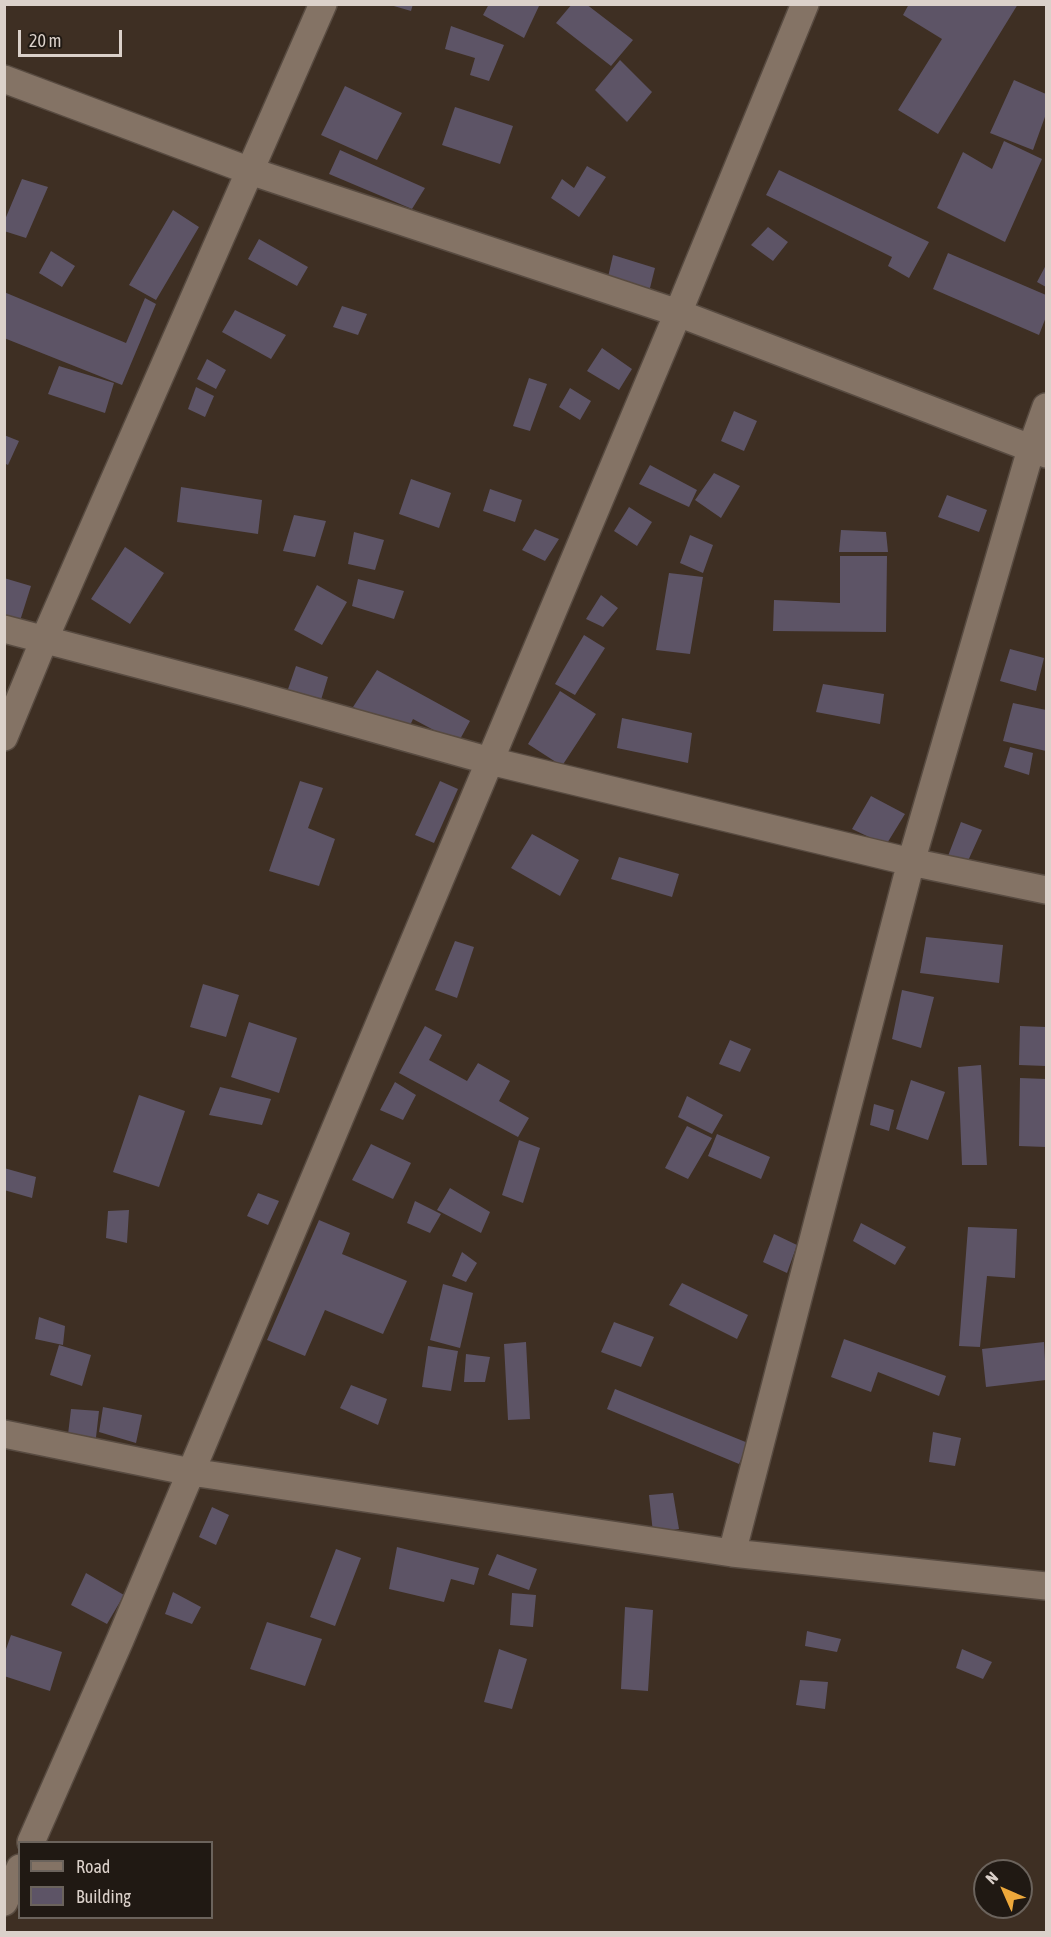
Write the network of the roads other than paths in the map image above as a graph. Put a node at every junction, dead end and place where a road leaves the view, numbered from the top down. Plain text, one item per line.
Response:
1 (323, 4) edge
2 (805, 4) edge
3 (4, 79) edge
4 (250, 171) junction
5 (678, 313) junction
6 (1047, 407) edge
7 (1039, 452) edge
8 (4, 629) edge
9 (44, 640) junction
10 (4, 737) edge
11 (490, 761) junction
12 (911, 862) junction
13 (1047, 890) edge
14 (4, 1434) edge
15 (191, 1472) junction
16 (732, 1553) junction
17 (1047, 1586) edge
18 (31, 1841) edge
19 (18, 1872) edge
20 (4, 1902) edge

1 - 4 street
2 - 5 street
3 - 4 street
4 - 5 street
4 - 9 street
5 - 7 street
5 - 11 street
6 - 7 street
7 - 12 street
8 - 9 street
9 - 10 street
9 - 11 street
11 - 12 street
11 - 15 street
12 - 13 street
12 - 16 street
14 - 15 street
15 - 16 street
15 - 18 street
16 - 17 street
19 - 20 street

